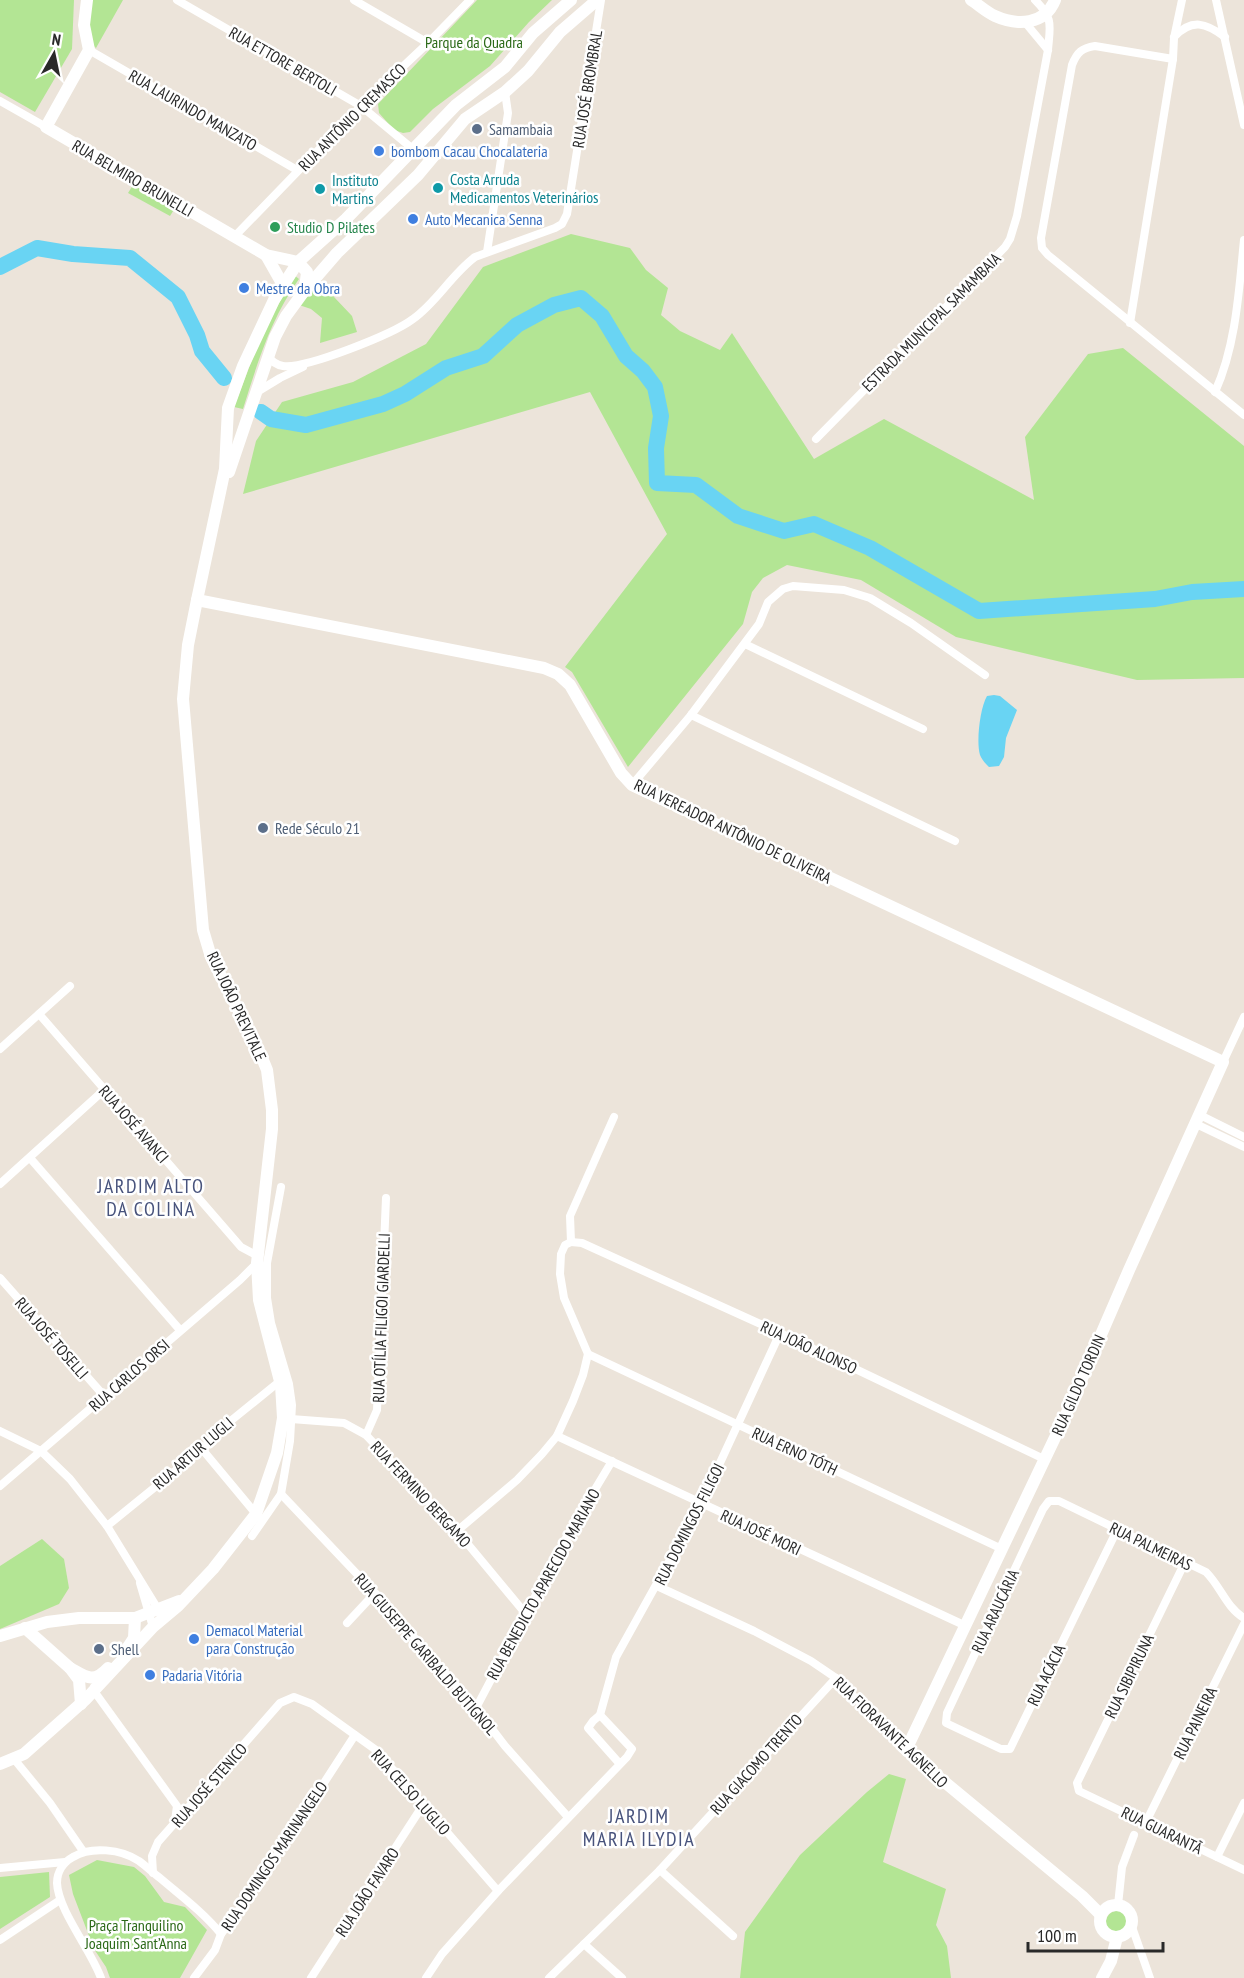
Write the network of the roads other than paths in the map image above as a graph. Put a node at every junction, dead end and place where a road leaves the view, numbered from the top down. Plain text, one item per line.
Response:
1 (87, 0) edge
2 (177, 0) edge
3 (354, 0) edge
4 (470, 0) edge
5 (571, 0) edge
6 (599, 0) edge
7 (971, 0) edge
8 (1035, 0) edge
9 (1055, 0) edge
10 (1216, 0) edge
11 (1182, 2) edge
12 (1048, 13) junction
13 (1024, 21) junction
14 (1191, 24) junction
15 (1204, 25) junction
16 (1174, 38) junction
17 (1226, 38) junction
18 (428, 43) junction
19 (89, 50) junction
20 (1048, 50) junction
21 (1173, 59) junction
22 (505, 92) junction
23 (0, 101) edge
24 (361, 106) junction
25 (1244, 124) edge
26 (46, 127) junction
27 (414, 150) junction
28 (297, 170) junction
29 (234, 236) junction
30 (1244, 240) edge
31 (487, 252) junction
32 (266, 255) junction
33 (298, 262) junction
34 (1242, 271) edge
35 (283, 285) junction
36 (1242, 286) edge
37 (304, 290) junction
38 (1130, 323) junction
39 (268, 356) junction
40 (312, 363) junction
41 (257, 392) junction
42 (1215, 392) junction
43 (228, 408) junction
44 (1244, 415) edge
45 (248, 417) junction
46 (816, 439) dead end
47 (220, 496) junction
48 (196, 600) junction
49 (745, 644) junction
50 (985, 675) dead end
51 (691, 715) junction
52 (923, 729) dead end
53 (632, 785) junction
54 (955, 841) dead end
55 (70, 986) dead end
56 (39, 1014) junction
57 (1244, 1017) edge
58 (0, 1048) edge
59 (1223, 1062) junction
60 (104, 1090) junction
61 (614, 1116) dead end
62 (1196, 1119) junction
63 (1244, 1137) edge
64 (1244, 1147) edge
65 (30, 1158) junction
66 (0, 1184) edge
67 (281, 1187) dead end
68 (386, 1198) dead end
69 (571, 1242) junction
70 (257, 1259) junction
71 (0, 1278) edge
72 (180, 1330) junction
73 (780, 1333) junction
74 (588, 1353) junction
75 (280, 1381) junction
76 (105, 1397) junction
77 (291, 1419) junction
78 (738, 1423) junction
79 (0, 1431) edge
80 (366, 1434) junction
81 (557, 1436) junction
82 (202, 1449) junction
83 (41, 1451) junction
84 (1044, 1459) junction
85 (612, 1461) junction
86 (0, 1486) edge
87 (281, 1494) junction
88 (701, 1504) junction
89 (1043, 1509) joint
90 (256, 1514) junction
91 (107, 1526) junction
92 (1117, 1530) junction
93 (457, 1531) junction
94 (252, 1536) dead end
95 (1002, 1549) junction
96 (1185, 1562) junction
97 (657, 1586) junction
98 (375, 1593) junction
99 (525, 1613) junction
100 (151, 1615) junction
101 (1244, 1618) edge
102 (347, 1623) dead end
103 (1244, 1624) edge
104 (966, 1626) junction
105 (25, 1628) junction
106 (0, 1636) edge
107 (70, 1668) junction
108 (91, 1678) junction
109 (836, 1678) junction
110 (94, 1691) junction
111 (280, 1703) joint
112 (81, 1704) junction
113 (476, 1708) junction
114 (947, 1713) joint
115 (600, 1715) junction
116 (355, 1735) junction
117 (906, 1750) junction
118 (14, 1759) junction
119 (620, 1763) junction
120 (0, 1764) edge
121 (1079, 1791) joint
122 (1244, 1803) edge
123 (423, 1805) junction
124 (568, 1817) junction
125 (1146, 1822) junction
126 (171, 1828) junction
127 (1134, 1835) dead end
128 (83, 1851) junction
129 (1217, 1857) junction
130 (65, 1862) junction
131 (0, 1868) edge
132 (660, 1870) junction
133 (1244, 1870) edge
134 (153, 1873) junction
135 (498, 1891) junction
136 (60, 1900) junction
137 (1118, 1905) junction
138 (1101, 1915) junction
139 (1131, 1924) junction
140 (221, 1934) junction
141 (733, 1936) dead end
142 (1117, 1937) junction
143 (0, 1940) edge
144 (584, 1944) junction
145 (101, 1978) edge
146 (194, 1978) edge
147 (311, 1978) edge
148 (426, 1978) edge
149 (549, 1978) edge
150 (622, 1978) edge
151 (1102, 1978) edge
152 (1150, 1978) edge

1 - 19 main road
2 - 24 street, RUA ETTORE BERTOLI
3 - 18 street
4 - 18 street, RUA ANTÔNIO CREMASCO
5 - 27 main road, RUA JOÃO PREVITALE
6 - 22 main road, RUA JOÃO PREVITALE
6 - 31 street, RUA JOSÉ BROMBRAL
7 - 13 main road
8 - 12 street
9 - 12 main road
10 - 15 street
10 - 17 street
11 - 14 street
11 - 16 street
12 - 13 main road
12 - 20 street, ESTRADA MUNICIPAL SAMAMBAIA
13 - 20 street
14 - 15 street
14 - 16 street
15 - 17 street
16 - 21 street
17 - 25 street
18 - 24 street, RUA ANTÔNIO CREMASCO
19 - 26 main road
19 - 28 street, RUA LAURINDO MANZATO
20 - 46 street, ESTRADA MUNICIPAL SAMAMBAIA
21 - 38 street
21 - 38 street
22 - 31 street
22 - 37 main road, RUA JOÃO PREVITALE
23 - 26 street, RUA BELMIRO BRUNELLI
24 - 27 street, RUA ETTORE BERTOLI
24 - 28 street, RUA ANTÔNIO CREMASCO
26 - 29 main road, RUA BELMIRO BRUNELLI
27 - 33 main road, RUA JOÃO PREVITALE
28 - 29 street, RUA ANTÔNIO CREMASCO
29 - 32 main road, RUA BELMIRO BRUNELLI
30 - 34 street
31 - 40 street
32 - 33 main road, RUA BELMIRO BRUNELLI
32 - 35 main road, RUA BELMIRO BRUNELLI
33 - 35 main road, RUA JOÃO PREVITALE
33 - 37 main road
34 - 36 street
35 - 43 main road, RUA JOÃO PREVITALE
36 - 42 street
37 - 39 main road, RUA JOÃO PREVITALE
38 - 42 street
39 - 40 street
39 - 41 main road, RUA JOÃO PREVITALE
40 - 41 street
41 - 45 main road, RUA JOÃO PREVITALE
42 - 44 street
43 - 45 main road
43 - 47 main road, RUA JOÃO PREVITALE
45 - 47 main road, RUA JOÃO PREVITALE
47 - 48 main road, RUA JOÃO PREVITALE
48 - 53 main road, RUA VEREADOR ANTÔNIO DE OLIVEIRA
48 - 70 main road, RUA JOÃO PREVITALE
49 - 50 street
49 - 51 street
49 - 52 street
51 - 53 street
51 - 54 street
53 - 59 main road, RUA VEREADOR ANTÔNIO DE OLIVEIRA
55 - 56 street
56 - 58 street
56 - 60 street, RUA JOSÉ AVANCI
57 - 59 street, RUA GILDO TORDIN
59 - 62 main road, RUA GILDO TORDIN
60 - 65 street
60 - 70 street, RUA JOSÉ AVANCI
61 - 69 street
62 - 63 street
62 - 64 street
62 - 84 main road, RUA GILDO TORDIN
65 - 66 street
65 - 72 street
67 - 77 street
68 - 80 street, RUA OTÍLIA FILIGOI GIARDELLI
69 - 73 street, RUA JOÃO ALONSO
69 - 74 street
70 - 72 street, RUA CARLOS ORSI
70 - 75 main road, RUA JOÃO PREVITALE
71 - 76 street, RUA JOSÉ TOSELLI
72 - 76 street, RUA CARLOS ORSI
73 - 78 street, RUA DOMINGOS FILIGOI
73 - 84 street, RUA JOÃO ALONSO
74 - 78 street, RUA ERNO TÓTH
74 - 81 street
75 - 82 street, RUA ARTUR LUGLI
75 - 90 main road, RUA JOÃO PREVITALE
76 - 83 street, RUA CARLOS ORSI
77 - 80 street, RUA FERMINO BERGAMO
77 - 87 street
78 - 88 street, RUA DOMINGOS FILIGOI
78 - 95 street, RUA ERNO TÓTH
79 - 83 street
80 - 93 street, RUA FERMINO BERGAMO
81 - 85 street, RUA JOSÉ MORI
81 - 93 street
82 - 90 street
82 - 91 street, RUA ARTUR LUGLI
83 - 86 street, RUA CARLOS ORSI
83 - 91 street
84 - 95 main road, RUA GILDO TORDIN
85 - 88 street, RUA JOSÉ MORI
85 - 99 street, RUA BENEDICTO APARECIDO MARIANO
87 - 94 street
87 - 98 street, RUA GIUSEPPE GARIBALDI BUTIGNOL
88 - 97 street, RUA DOMINGOS FILIGOI
88 - 104 street, RUA JOSÉ MORI
89 - 92 street, RUA PALMEIRAS
89 - 114 street, RUA ARAUCÁRIA
90 - 100 main road, RUA JOÃO PREVITALE
91 - 100 street
92 - 96 street, RUA PALMEIRAS
92 - 114 street, RUA ACÁCIA
93 - 99 street, RUA FERMINO BERGAMO
95 - 104 main road, RUA GILDO TORDIN
96 - 101 street, RUA PALMEIRAS
96 - 121 street, RUA SIBIPIRUNA
97 - 109 street, RUA FIORAVANTE AGNELLO
97 - 115 street, RUA DOMINGOS FILIGOI
98 - 102 street
98 - 113 street, RUA GIUSEPPE GARIBALDI BUTIGNOL
99 - 113 street, RUA BENEDICTO APARECIDO MARIANO
100 - 105 main road
100 - 108 main road
100 - 110 main road, RUA JOÃO PREVITALE
103 - 125 street, RUA PAINEIRA
104 - 117 main road, RUA GILDO TORDIN
105 - 106 main road
105 - 107 main road
107 - 108 main road
107 - 112 main road
108 - 110 street
109 - 117 street, RUA FIORAVANTE AGNELLO
109 - 132 street, RUA GIACOMO TRENTO
110 - 112 main road, RUA JOÃO PREVITALE
110 - 126 street
111 - 116 street, RUA CELSO LUGLIO
111 - 126 street, RUA JOSÉ STENICO
112 - 118 main road, RUA JOÃO PREVITALE
113 - 124 street, RUA GIUSEPPE GARIBALDI BUTIGNOL
115 - 119 street
115 - 119 street, RUA DOMINGOS FILIGOI
116 - 123 street, RUA CELSO LUGLIO
116 - 140 street, RUA DOMINGOS MARINANGELO
117 - 138 main road, RUA FIORAVANTE AGNELLO
118 - 120 main road
118 - 128 street
119 - 124 street
121 - 125 street, RUA GUARANTÃ
122 - 129 street
123 - 135 street, RUA CELSO LUGLIO
123 - 147 street, RUA JOÃO FAVARO
124 - 135 street
125 - 129 street, RUA GUARANTÃ
126 - 134 street, RUA JOSÉ STENICO
127 - 137 street
128 - 130 street
128 - 134 street
129 - 133 street, RUA GUARANTÃ
130 - 131 street
130 - 136 street
132 - 141 street
132 - 144 street, RUA GIACOMO TRENTO
134 - 140 street
135 - 148 street
136 - 143 street
136 - 145 street
137 - 138 main road
137 - 139 main road
138 - 142 main road
139 - 142 main road
139 - 152 street
140 - 146 street, RUA DOMINGOS MARINANGELO
142 - 151 main road
144 - 149 street, RUA GIACOMO TRENTO
144 - 150 street

